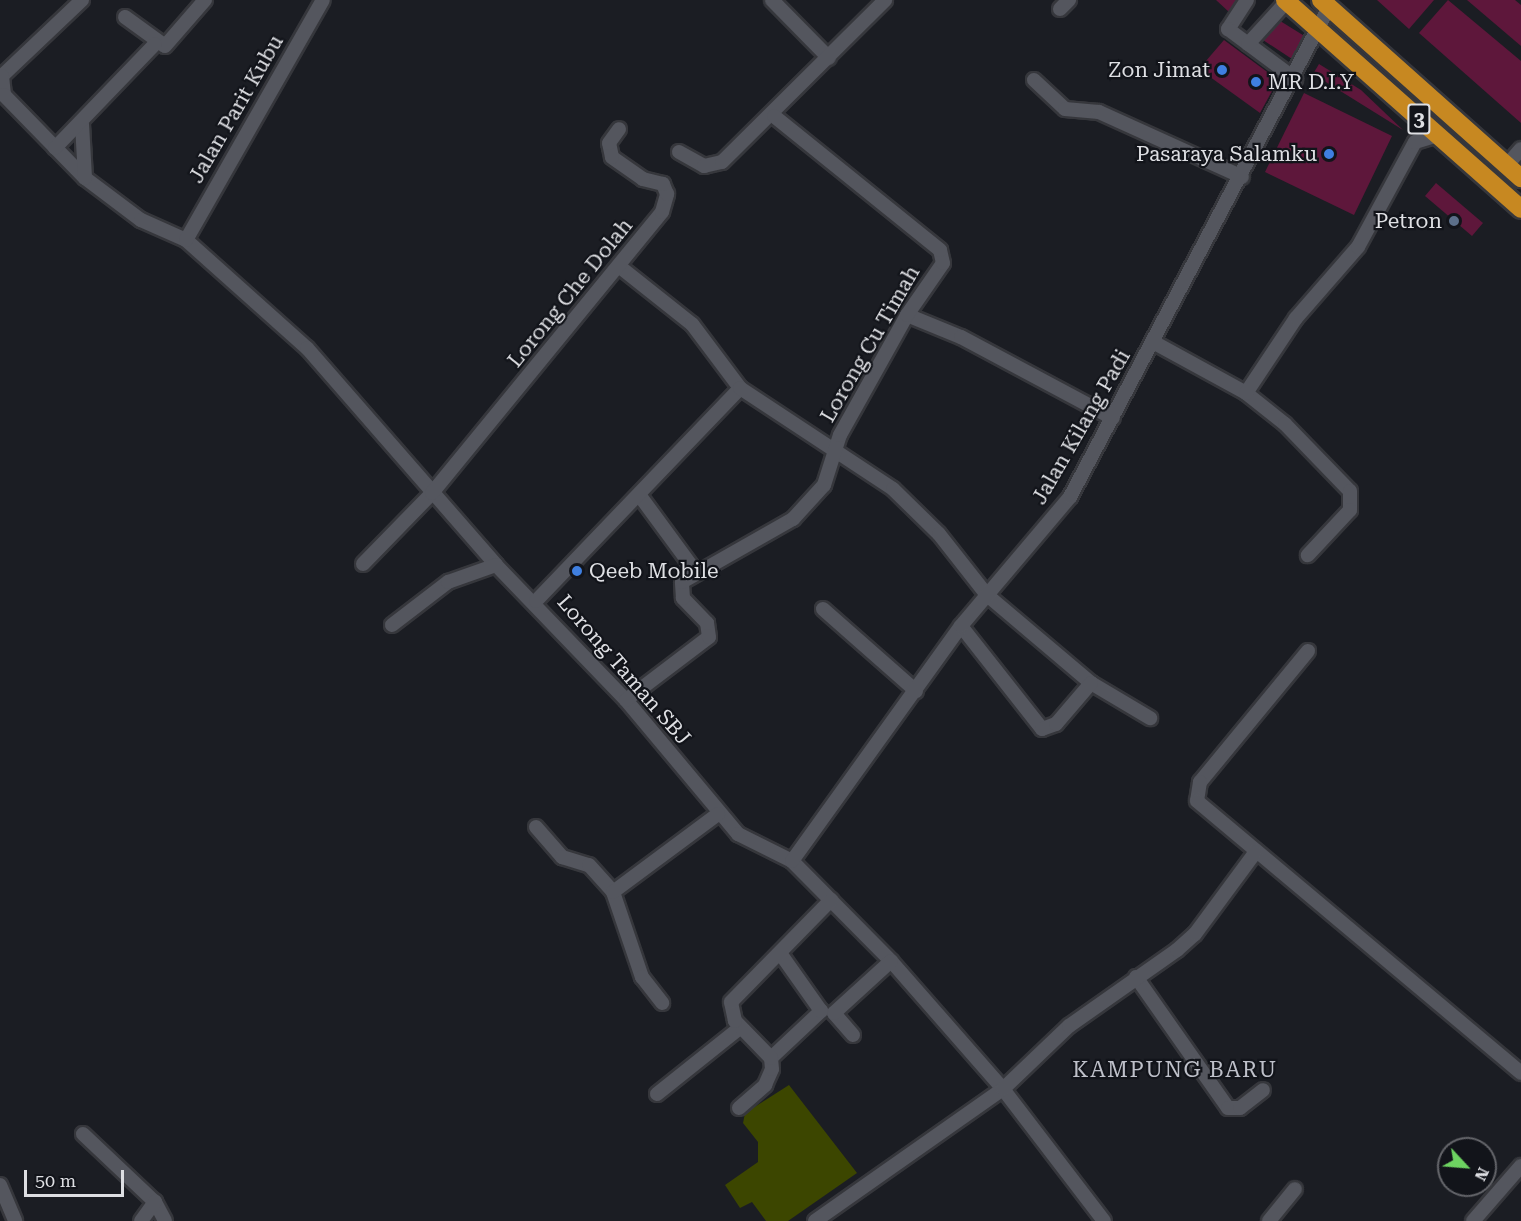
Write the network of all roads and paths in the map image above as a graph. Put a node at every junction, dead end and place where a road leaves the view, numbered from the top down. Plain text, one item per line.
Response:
1 (82, 0) edge
2 (205, 0) edge
3 (323, 0) edge
4 (772, 0) edge
5 (885, 0) edge
6 (1247, 0) edge
7 (1286, 1) edge
8 (1325, 3) edge
9 (125, 17) dead end
10 (1317, 31) junction
11 (154, 44) junction
12 (1248, 44) junction
13 (829, 58) junction
14 (1295, 79) junction
15 (1034, 80) dead end
16 (0, 84) edge
17 (774, 116) junction
18 (82, 124) junction
19 (619, 129) dead end
20 (1437, 135) junction
21 (56, 148) junction
22 (1521, 149) edge
23 (679, 152) dead end
24 (1507, 165) junction
25 (1242, 177) junction
26 (85, 178) junction
27 (1521, 178) edge
28 (1521, 208) edge
29 (186, 240) junction
30 (620, 267) junction
31 (907, 315) junction
32 (1153, 342) junction
33 (740, 388) junction
34 (1246, 393) junction
35 (1113, 418) junction
36 (834, 452) junction
37 (432, 493) junction
38 (640, 496) junction
39 (1308, 555) dead end
40 (363, 564) dead end
41 (496, 565) junction
42 (694, 571) junction
43 (987, 595) junction
44 (536, 601) junction
45 (823, 609) dead end
46 (392, 625) dead end
47 (961, 626) junction
48 (1308, 651) dead end
49 (1091, 683) junction
50 (916, 691) junction
51 (626, 700) junction
52 (1149, 718) dead end
53 (718, 814) junction
54 (536, 827) dead end
55 (1255, 854) junction
56 (792, 861) junction
57 (613, 892) junction
58 (831, 900) junction
59 (780, 953) junction
60 (891, 961) junction
61 (1136, 977) junction
62 (662, 1003) dead end
63 (741, 1027) junction
64 (853, 1035) dead end
65 (771, 1058) junction
66 (1521, 1073) edge
67 (1003, 1089) junction
68 (1263, 1090) dead end
69 (657, 1094) dead end
70 (739, 1108) dead end
71 (83, 1134) dead end
72 (1521, 1166) edge
73 (0, 1185) edge
74 (1295, 1189) dead end
75 (155, 1202) junction
76 (15, 1221) edge
77 (141, 1221) edge
78 (165, 1221) edge
79 (815, 1221) edge
80 (1104, 1221) edge
81 (1269, 1221) edge
82 (1473, 1221) edge

1 - 16 street
2 - 11 street
3 - 29 street, Jalan Parit Kubu
4 - 13 street
5 - 13 street
6 - 12 street
7 - 10 highway, 3
7 - 12 street
8 - 10 street, Jalan Kilang Padi
8 - 24 highway, 3
9 - 11 street
10 - 14 street, Jalan Kilang Padi
10 - 20 highway, 3
11 - 18 street
12 - 14 street
13 - 17 street
14 - 25 street, Jalan Kilang Padi
15 - 25 street
16 - 21 street, Lorong Taman SBJ
17 - 23 street
17 - 31 street, Lorong Cu Timah
18 - 21 street
18 - 26 street
19 - 30 street, Lorong Che Dolah
20 - 28 highway, 3
20 - 34 street
21 - 26 street, Lorong Taman SBJ
22 - 24 street
24 - 27 highway, 3
25 - 32 street, Jalan Kilang Padi
26 - 29 street, Lorong Taman SBJ
29 - 37 street, Lorong Taman SBJ
30 - 33 street
30 - 37 street, Lorong Che Dolah
31 - 35 street
31 - 36 street, Lorong Cu Timah
32 - 34 street
32 - 35 street, Jalan Kilang Padi
33 - 36 street
33 - 38 street
34 - 39 street
35 - 43 street, Jalan Kilang Padi
36 - 42 street, Lorong Cu Timah
36 - 43 street
37 - 40 street, Lorong Che Dolah
37 - 41 street, Lorong Taman SBJ
38 - 42 street
38 - 44 street
41 - 44 street, Lorong Taman SBJ
41 - 46 street
42 - 51 street
43 - 47 street, Jalan Kilang Padi
43 - 49 street
44 - 51 street, Lorong Taman SBJ
45 - 50 street
47 - 49 street
47 - 50 street, Jalan Kilang Padi
48 - 55 street
49 - 52 street
50 - 56 street, Jalan Kilang Padi
51 - 53 street, Lorong Taman SBJ
53 - 56 street, Lorong Taman SBJ
53 - 57 street
54 - 57 street
55 - 61 street
55 - 66 street
56 - 58 street
57 - 62 street
58 - 59 street
58 - 60 street
59 - 63 street
59 - 65 street
60 - 64 street
60 - 67 street
61 - 67 street
61 - 68 street
63 - 65 street
63 - 69 street
65 - 70 street
67 - 79 street
67 - 80 street
71 - 75 street
72 - 82 street
73 - 76 street
74 - 81 street
75 - 77 street
75 - 78 street

